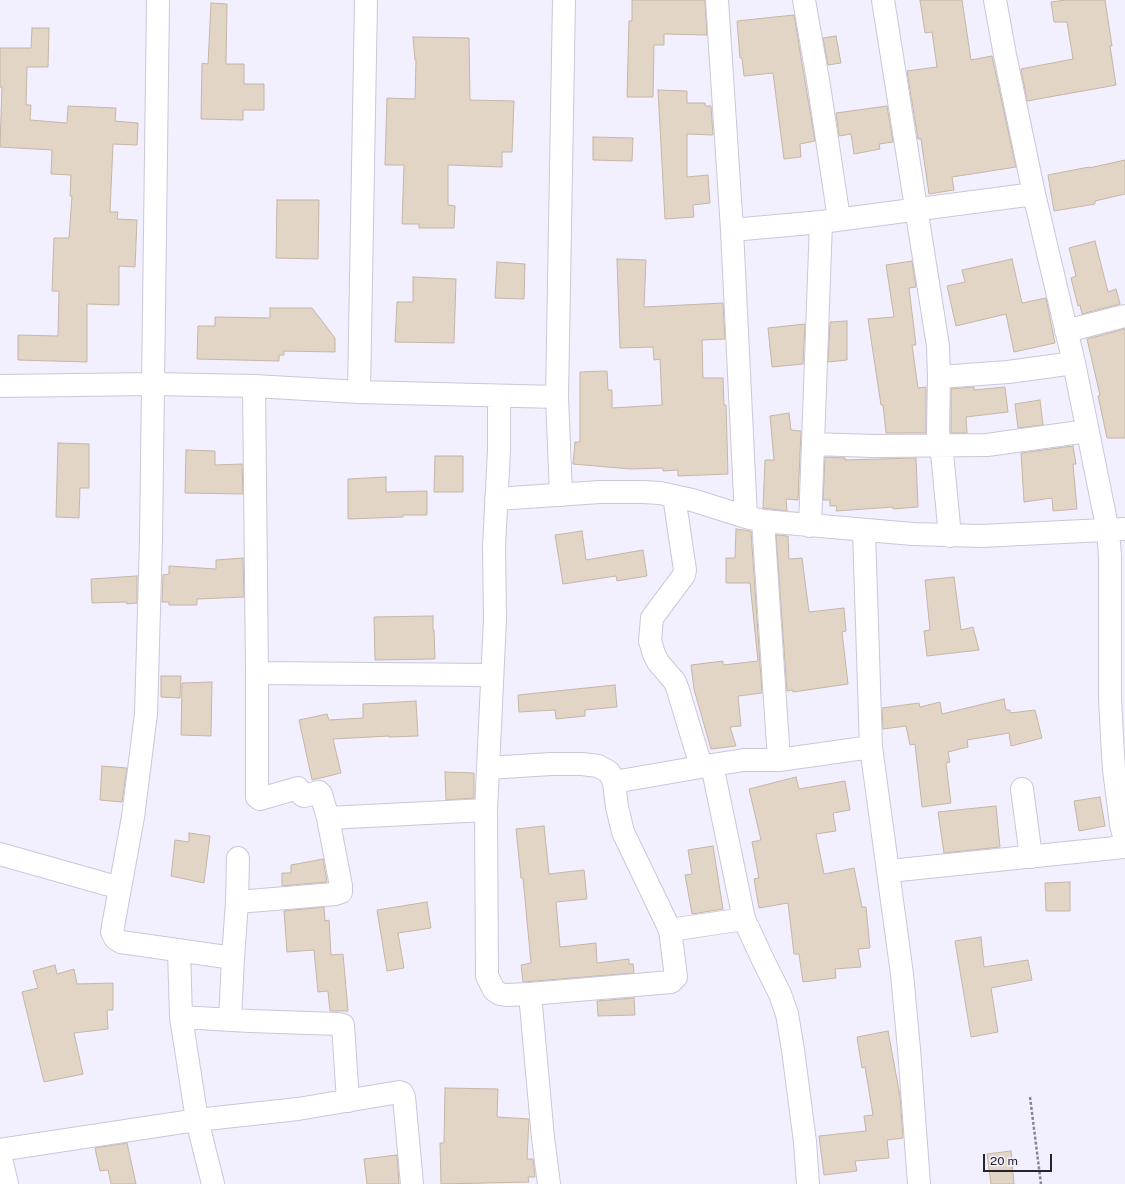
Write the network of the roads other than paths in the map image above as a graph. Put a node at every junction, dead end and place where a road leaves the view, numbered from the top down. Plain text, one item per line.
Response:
1 (158, 0) edge
2 (366, 0) edge
3 (564, 0) edge
4 (717, 0) edge
5 (804, 0) edge
6 (883, 0) edge
7 (995, 0) edge
8 (1034, 194) junction
9 (917, 209) junction
10 (830, 221) junction
11 (732, 230) junction
12 (1125, 316) edge
13 (1066, 331) junction
14 (1074, 363) junction
15 (939, 377) junction
16 (153, 384) junction
17 (0, 386) edge
18 (254, 386) junction
19 (359, 392) junction
20 (499, 396) junction
21 (557, 397) junction
22 (1087, 431) junction
23 (813, 444) junction
24 (940, 445) junction
25 (561, 495) junction
26 (674, 496) junction
27 (496, 500) junction
28 (754, 519) junction
29 (810, 526) junction
30 (1116, 530) edge
31 (864, 531) junction
32 (950, 536) junction
33 (257, 672) junction
34 (492, 675) junction
35 (871, 748) junction
36 (779, 760) junction
37 (707, 765) junction
38 (488, 768) junction
39 (614, 782) junction
40 (1022, 789) dead end
41 (486, 810) junction
42 (328, 818) junction
43 (1125, 841) edge
44 (1125, 847) edge
45 (0, 854) edge
46 (1031, 857) junction
47 (238, 858) dead end
48 (889, 871) junction
49 (120, 888) junction
50 (237, 902) junction
51 (744, 919) junction
52 (670, 930) junction
53 (179, 950) junction
54 (234, 958) junction
55 (530, 994) junction
56 (181, 1017) junction
57 (230, 1020) junction
58 (348, 1101) junction
59 (197, 1120) junction
60 (0, 1150) edge
61 (0, 1154) edge
62 (7, 1184) edge
63 (213, 1184) edge
64 (412, 1184) edge
65 (549, 1184) edge
66 (808, 1184) edge
67 (919, 1184) edge

1 - 16 street
2 - 19 street
3 - 21 street
4 - 11 street
5 - 10 street
6 - 9 street
7 - 8 street
8 - 9 street
8 - 13 street
9 - 10 street
9 - 15 street
10 - 11 street
10 - 23 street
11 - 28 street
12 - 13 street
13 - 14 street
14 - 15 street
14 - 22 street
15 - 24 street
16 - 17 street
16 - 18 street
16 - 49 street
18 - 19 street
18 - 33 street
19 - 20 street
20 - 21 street
20 - 27 street
21 - 25 street
22 - 24 street
22 - 30 street
23 - 24 street
23 - 29 street
24 - 32 street
25 - 26 street
25 - 27 street
26 - 28 street
26 - 37 street
27 - 34 street
28 - 29 street
28 - 36 street
29 - 31 street
30 - 32 street
30 - 43 street
31 - 32 street
31 - 35 street
33 - 34 street
33 - 42 street
34 - 38 street
35 - 36 street
35 - 48 street
36 - 37 street
37 - 39 street
37 - 51 street
38 - 39 street
38 - 41 street
39 - 52 street
40 - 46 street
41 - 42 street
41 - 55 street
42 - 50 street
44 - 46 street
45 - 49 street
46 - 48 street
47 - 50 street
48 - 67 street
49 - 53 street
50 - 54 street
51 - 52 street
51 - 66 street
52 - 55 street
53 - 54 street
53 - 56 street
54 - 57 street
55 - 65 street
56 - 57 street
56 - 59 street
57 - 58 street
58 - 59 street
58 - 64 street
59 - 60 street
59 - 63 street
61 - 62 street

